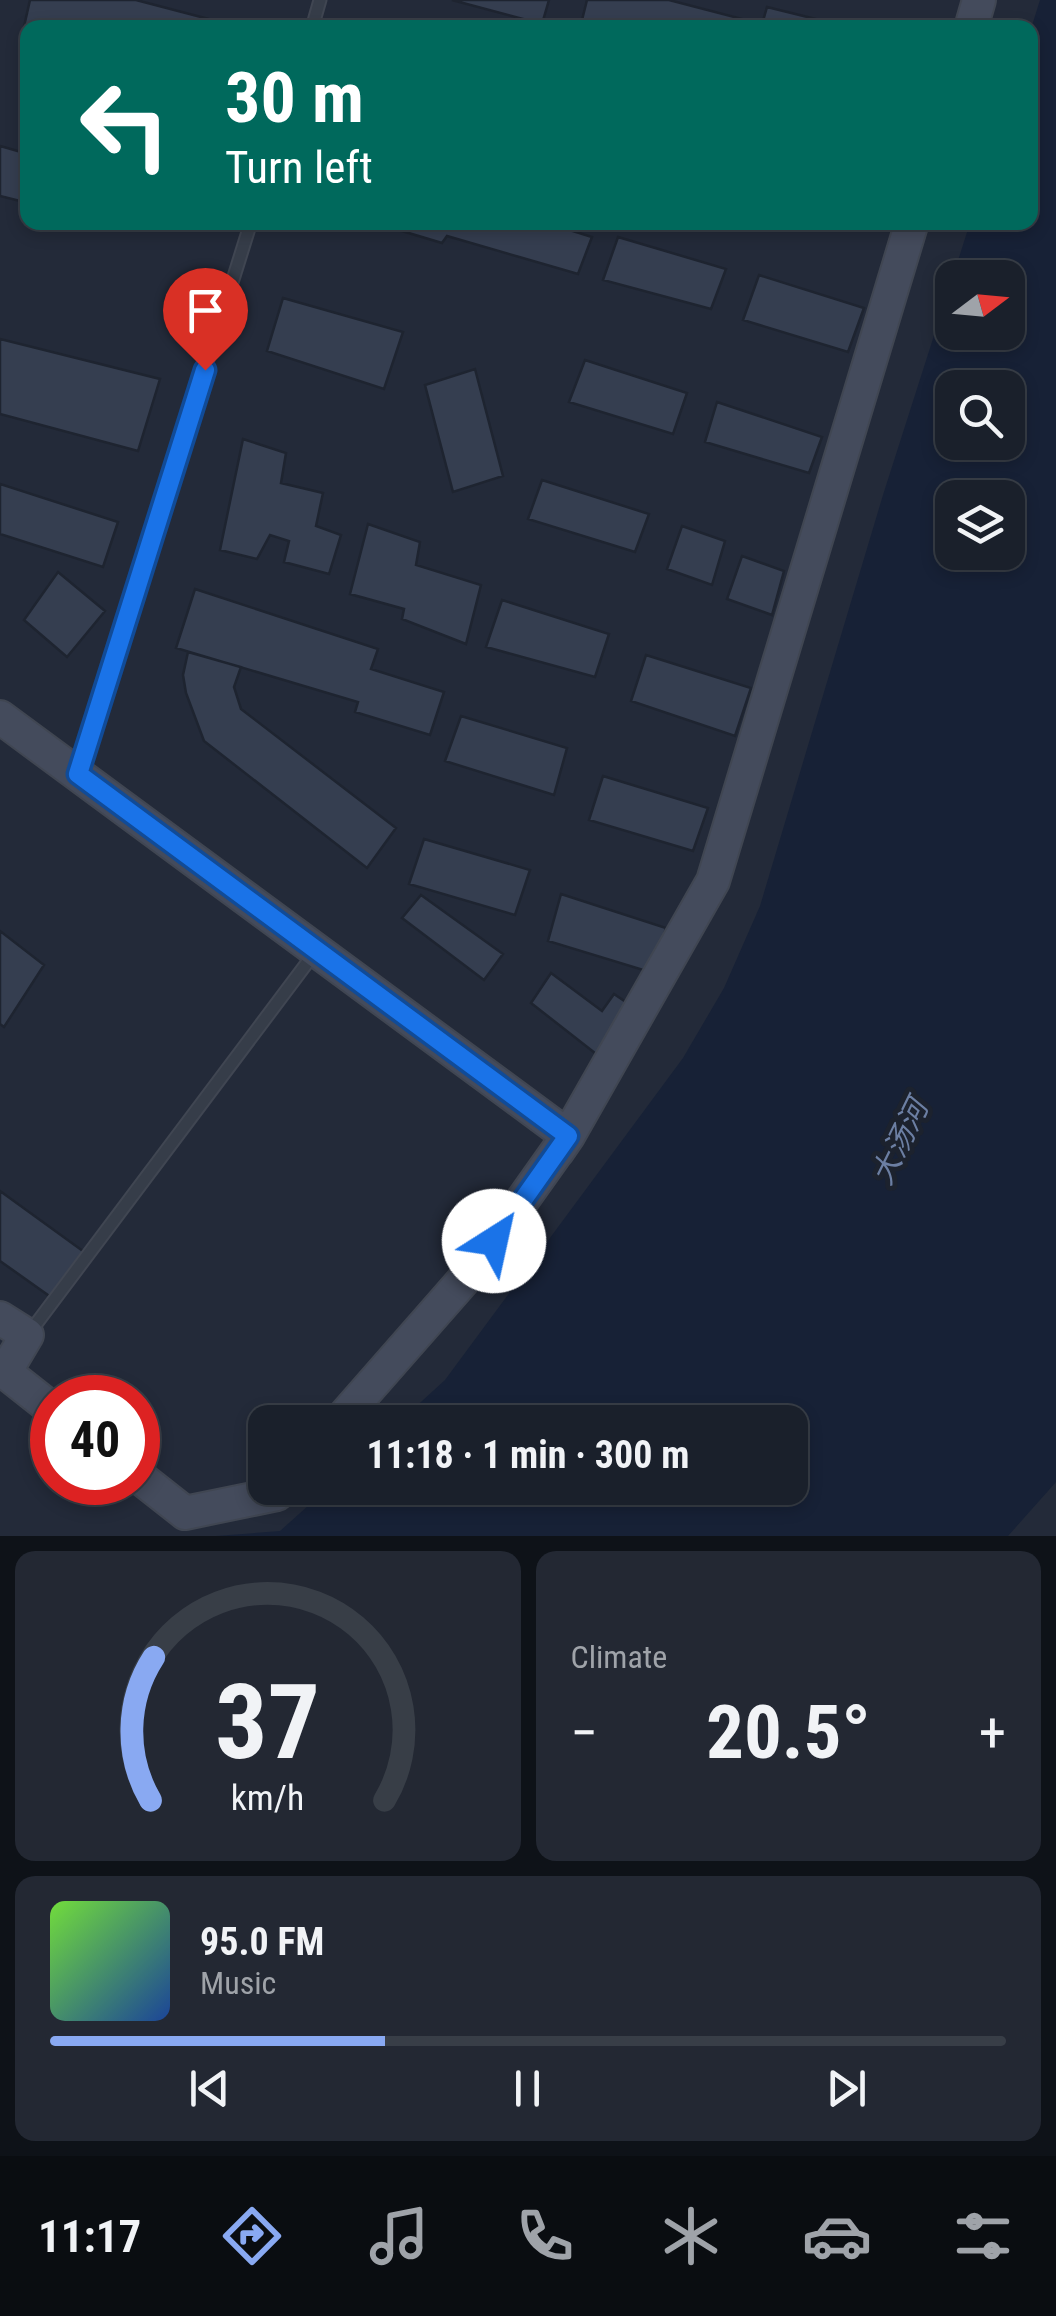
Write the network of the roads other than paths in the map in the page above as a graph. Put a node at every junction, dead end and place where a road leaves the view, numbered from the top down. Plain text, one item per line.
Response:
1 (248, 230) edge
2 (910, 230) edge
3 (0, 717) edge
4 (78, 774) junction
5 (316, 950) junction
6 (568, 1136) junction
7 (14, 1326) edge
8 (30, 1392) edge
9 (354, 1405) edge
10 (160, 1494) edge
11 (248, 1500) edge

1 - 4 lane
2 - 6 street
3 - 4 street
4 - 5 street
5 - 6 street
5 - 7 lane
6 - 9 street
7 - 8 street
10 - 11 street

